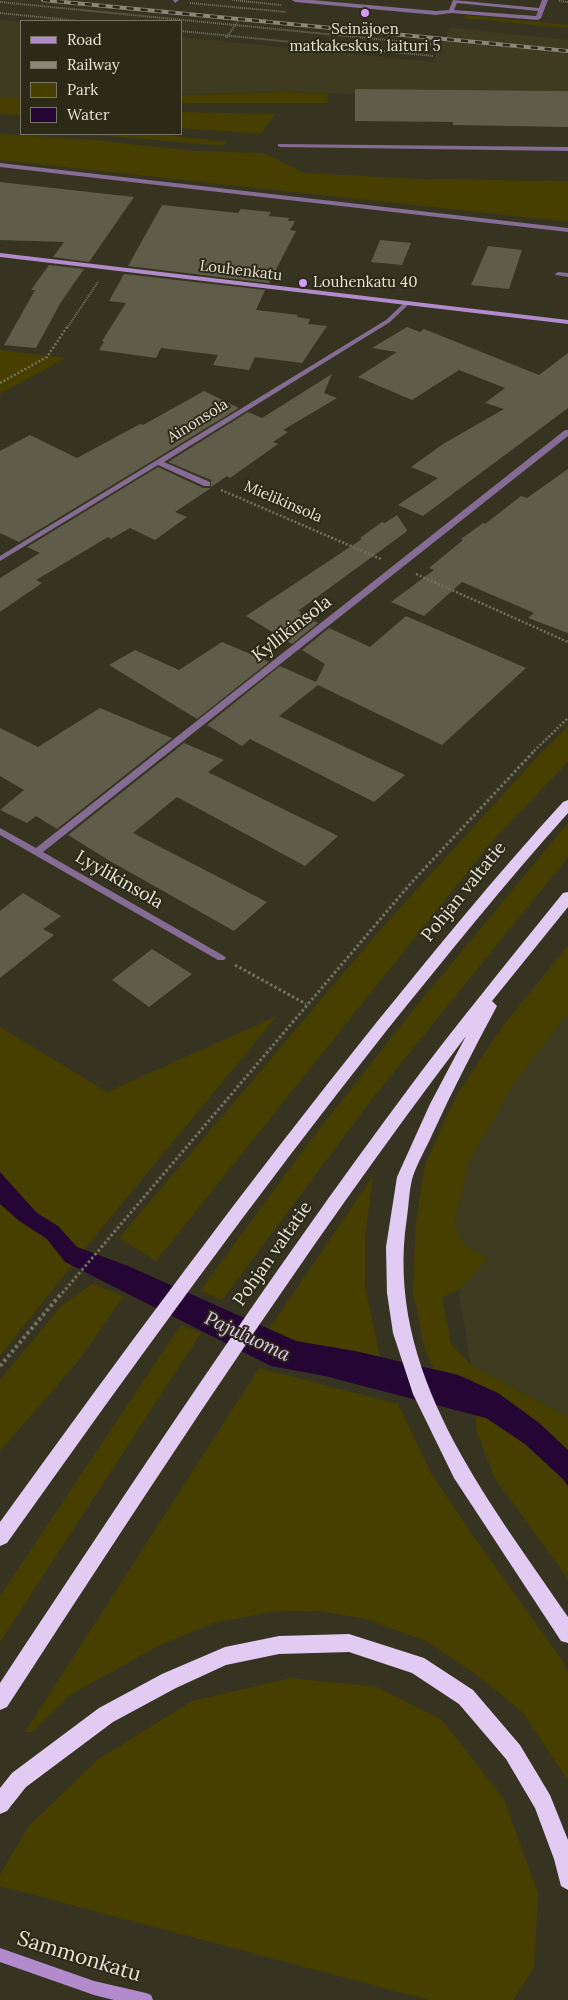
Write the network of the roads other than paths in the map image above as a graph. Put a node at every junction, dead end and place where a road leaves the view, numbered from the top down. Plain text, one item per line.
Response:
1 (295, 0) edge
2 (454, 0) edge
3 (545, 0) edge
4 (541, 10) junction
5 (452, 11) junction
6 (280, 145) dead end
7 (568, 149) edge
8 (0, 165) edge
9 (568, 230) edge
10 (0, 255) edge
11 (558, 274) dead end
12 (568, 276) edge
13 (407, 303) junction
14 (568, 322) edge
15 (568, 432) edge
16 (158, 462) junction
17 (207, 484) road end
18 (0, 559) edge
19 (568, 804) edge
20 (0, 831) edge
21 (37, 852) junction
22 (568, 897) edge
23 (221, 958) road end
24 (511, 966) junction
25 (0, 1537) edge
26 (568, 1634) edge
27 (0, 1700) edge
28 (0, 1804) edge
29 (568, 1880) edge
30 (0, 1955) edge
31 (146, 2000) edge

1 - 5 street
2 - 4 street
2 - 5 street
3 - 4 street
4 - 5 street
6 - 7 street
8 - 9 street
10 - 13 street, Louhenkatu
11 - 12 street
13 - 14 street, Louhenkatu
13 - 16 street, Ainonsola
15 - 21 street, Kyllikinsola
16 - 17 street
16 - 18 street, Ainonsola
19 - 25 highway, Pohjan valtatie
20 - 21 street, Lyylikinsola
21 - 23 street, Lyylikinsola
22 - 24 highway, Pohjan valtatie
24 - 26 highway
24 - 27 highway, Pohjan valtatie
28 - 29 highway
30 - 31 street, Sammonkatu

